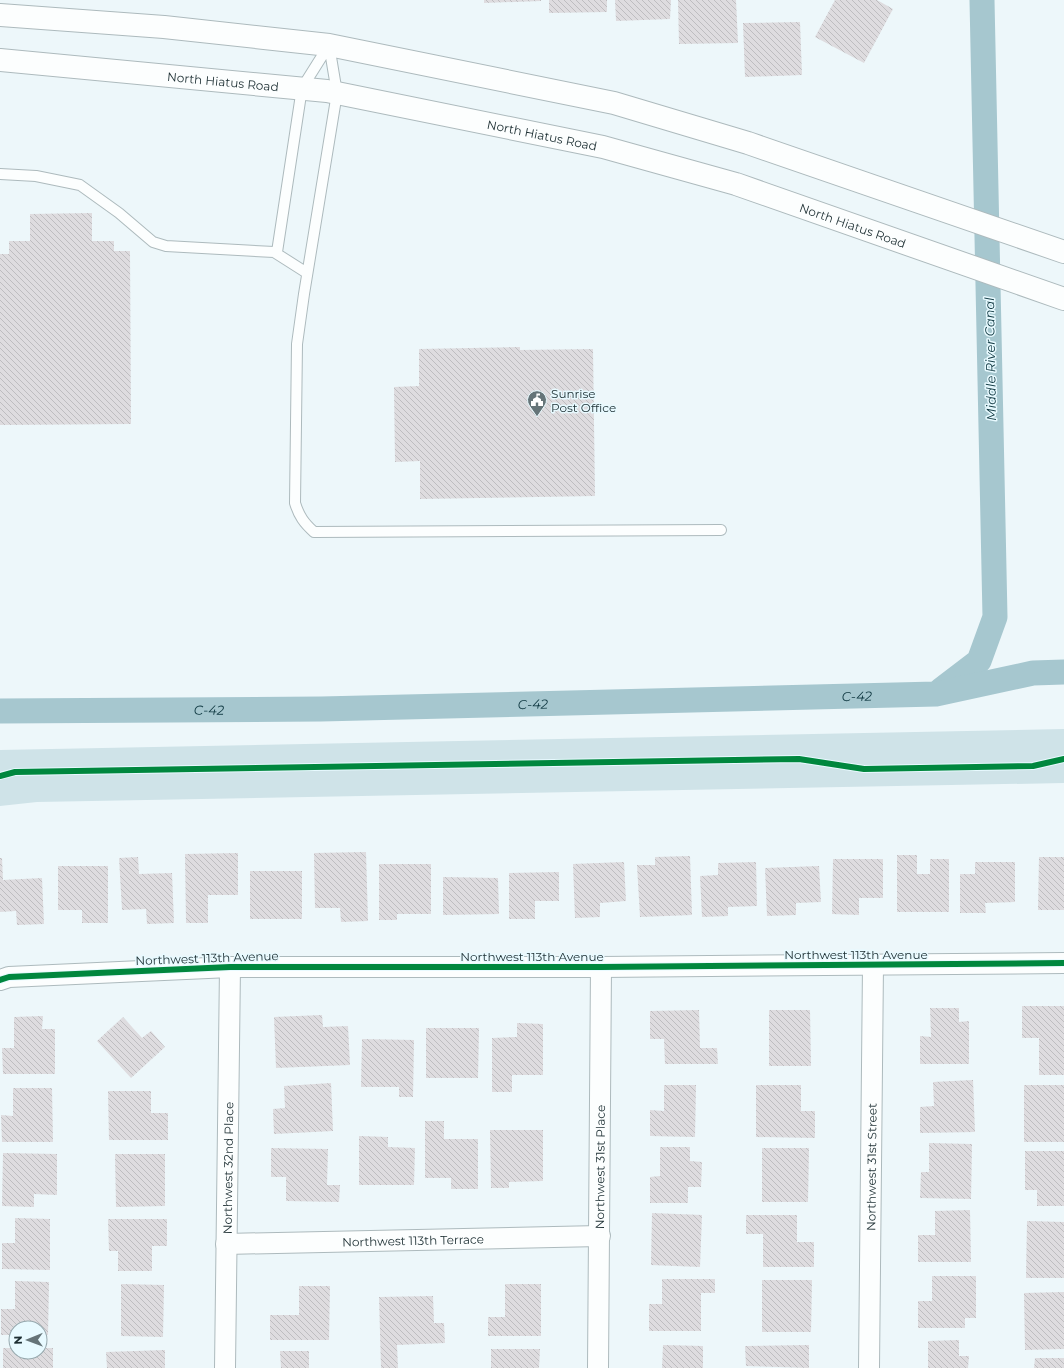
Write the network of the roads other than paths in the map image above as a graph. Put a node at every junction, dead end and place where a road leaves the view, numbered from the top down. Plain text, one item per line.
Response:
1 (0, 15) edge
2 (329, 45) junction
3 (0, 60) edge
4 (302, 88) junction
5 (336, 93) junction
6 (0, 174) edge
7 (277, 252) junction
8 (1064, 252) edge
9 (307, 273) junction
10 (1064, 299) edge
11 (721, 530) dead end
12 (1064, 963) edge
13 (873, 965) junction
14 (230, 967) junction
15 (601, 967) junction
16 (0, 980) edge
17 (600, 1236) junction
18 (226, 1244) junction
19 (225, 1368) edge
20 (598, 1368) edge
21 (869, 1368) edge

1 - 2 main road
2 - 4 lane
2 - 5 lane
2 - 8 main road
3 - 4 main road, North Hiatus Road
4 - 5 main road, North Hiatus Road
4 - 7 lane
5 - 9 lane
5 - 10 main road, North Hiatus Road
6 - 7 lane
7 - 9 lane
9 - 11 lane
12 - 13 street, Northwest 113th Avenue
13 - 15 street, Northwest 113th Avenue
13 - 21 street, Northwest 31st Street
14 - 15 street, Northwest 113th Avenue
14 - 16 street, Northwest 113th Avenue
14 - 18 street, Northwest 32nd Place
15 - 17 street, Northwest 31st Place
17 - 18 street, Northwest 113th Terrace
17 - 20 street, Northwest 31st Place
18 - 19 street, Northwest 32nd Place

